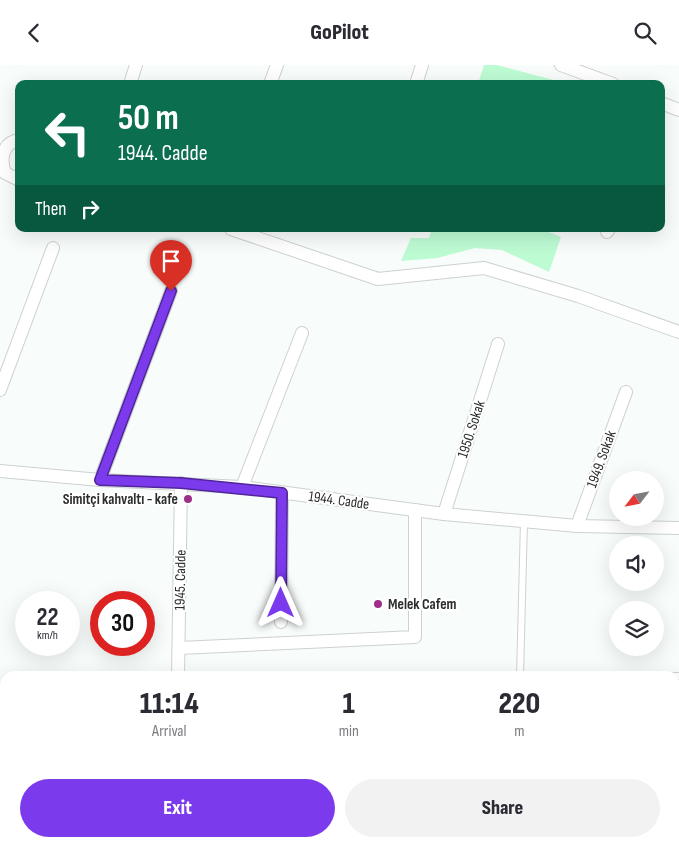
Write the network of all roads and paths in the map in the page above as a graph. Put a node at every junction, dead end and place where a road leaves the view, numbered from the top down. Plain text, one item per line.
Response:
1 (136, 65) edge
2 (277, 65) edge
3 (422, 65) edge
4 (561, 65) edge
5 (131, 80) edge
6 (271, 80) edge
7 (417, 80) edge
8 (602, 80) edge
9 (665, 105) edge
10 (679, 111) edge
11 (15, 141) edge
12 (15, 178) edge
13 (240, 232) edge
14 (53, 248) dead end
15 (171, 291) dead end
16 (679, 332) edge
17 (302, 333) dead end
18 (498, 344) dead end
19 (0, 390) edge
20 (626, 392) dead end
21 (0, 471) edge
22 (100, 480) junction
23 (181, 483) junction
24 (242, 487) junction
25 (282, 493) junction
26 (415, 511) junction
27 (444, 514) junction
28 (524, 521) junction
29 (577, 526) junction
30 (679, 528) edge
31 (281, 622) dead end
32 (179, 647) junction
33 (178, 671) edge
34 (520, 671) edge

1 - 5 street
2 - 6 street
3 - 7 street
4 - 8 street
9 - 10 street
11 - 12 street
13 - 16 street
14 - 19 street
15 - 22 street
17 - 24 street
18 - 27 street, 1950. Sokak
20 - 29 street, 1949. Sokak
21 - 22 street, 1944. Cadde
22 - 23 street, 1944. Cadde
23 - 24 street, 1944. Cadde
23 - 32 street, 1945. Cadde
24 - 25 street, 1944. Cadde
25 - 26 street, 1944. Cadde
25 - 31 street
26 - 27 street, 1944. Cadde
26 - 32 street
27 - 28 street, 1944. Cadde
28 - 29 street, 1944. Cadde
28 - 34 lane
29 - 30 street, 1944. Cadde
32 - 33 street, 1945. Cadde

